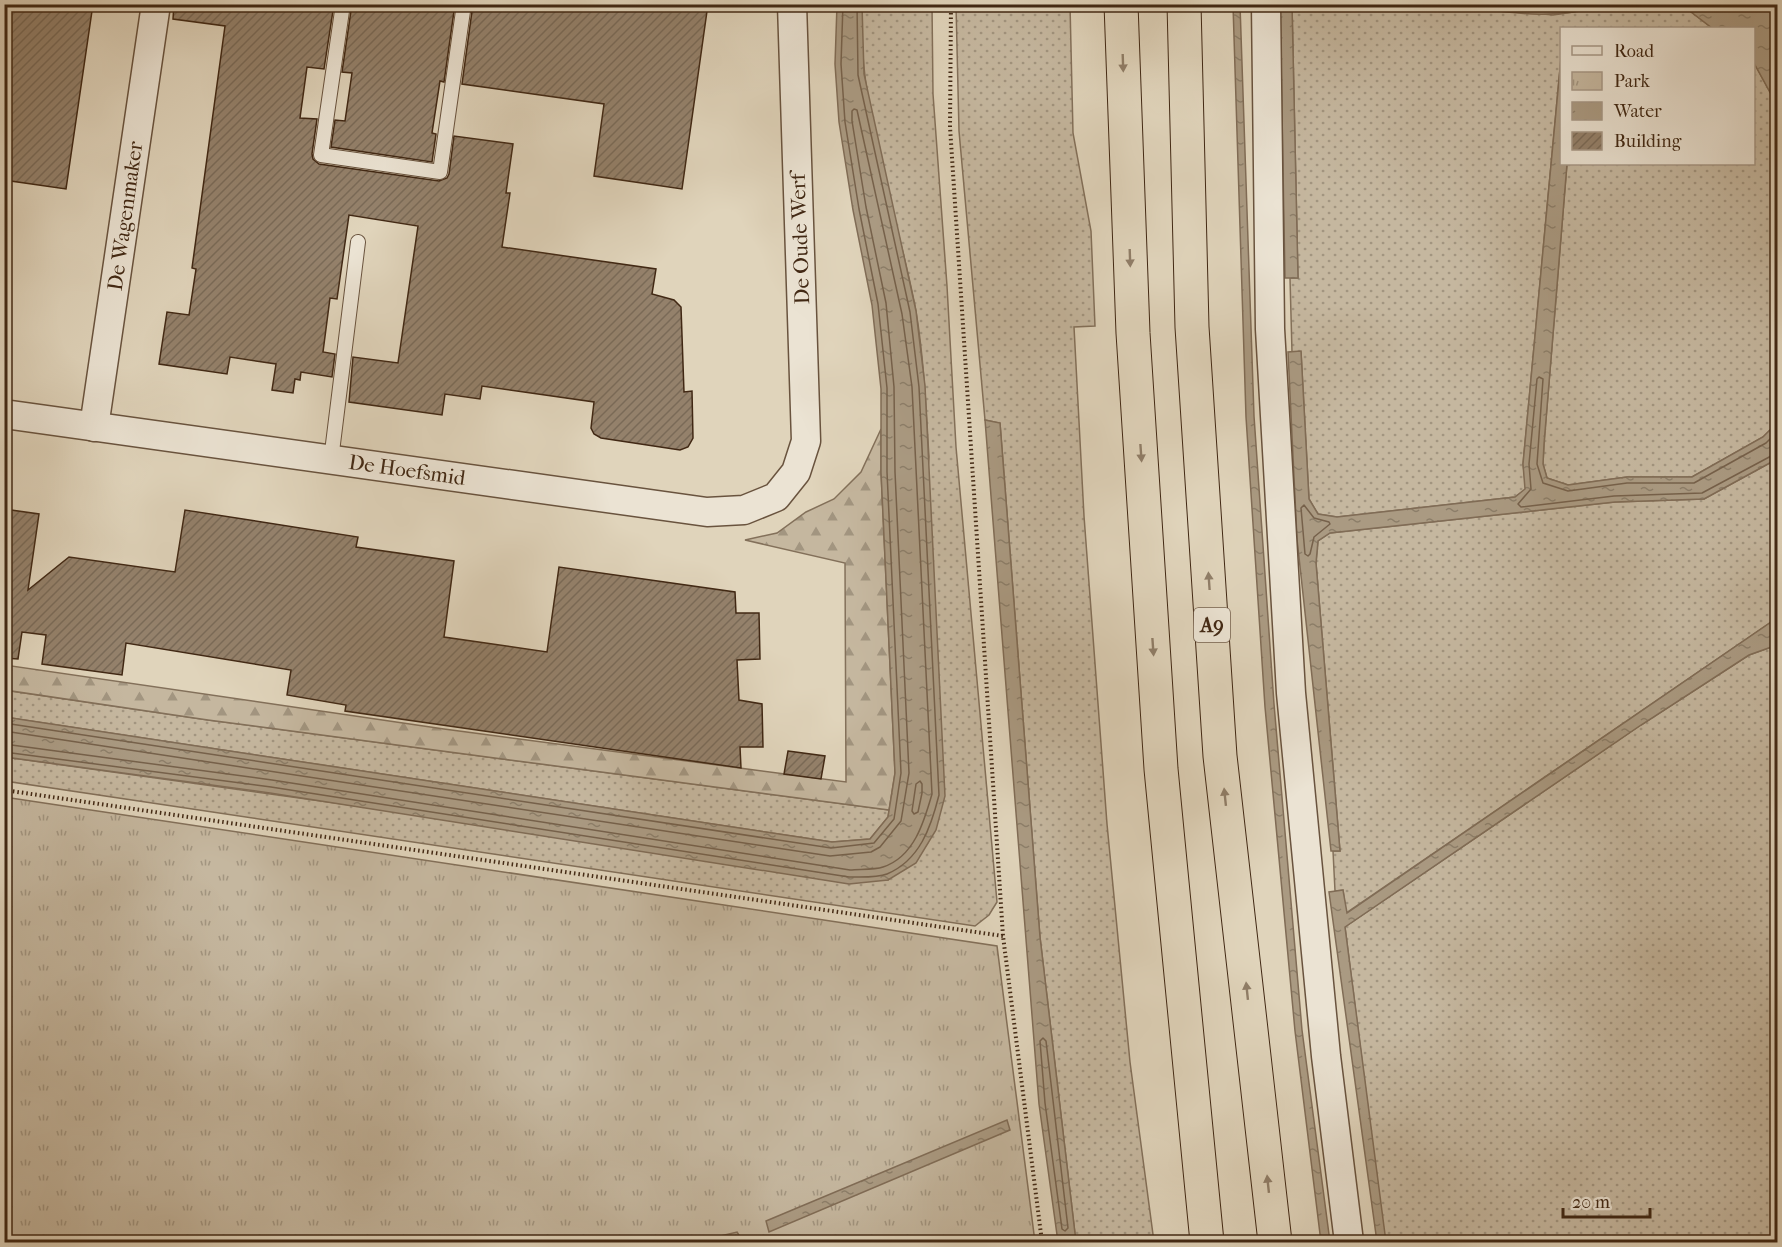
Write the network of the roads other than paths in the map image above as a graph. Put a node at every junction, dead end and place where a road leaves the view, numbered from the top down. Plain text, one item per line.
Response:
1 (156, 4) edge
2 (343, 4) edge
3 (464, 4) edge
4 (792, 4) edge
5 (1121, 4) edge
6 (1184, 4) edge
7 (1266, 4) edge
8 (358, 242) dead end
9 (4, 414) edge
10 (94, 427) junction
11 (331, 459) junction
12 (796, 472) joint
13 (1207, 1242) edge
14 (1275, 1242) edge
15 (1349, 1242) edge

1 - 10 street, De Wagenmaker
2 - 3 lane
4 - 12 street, De Oude Werf
5 -> 13 highway
14 -> 6 highway, A9
7 - 15 street
8 - 11 lane
9 - 10 street, De Hoefsmid
10 - 11 street, De Hoefsmid
11 - 12 street, De Hoefsmid

